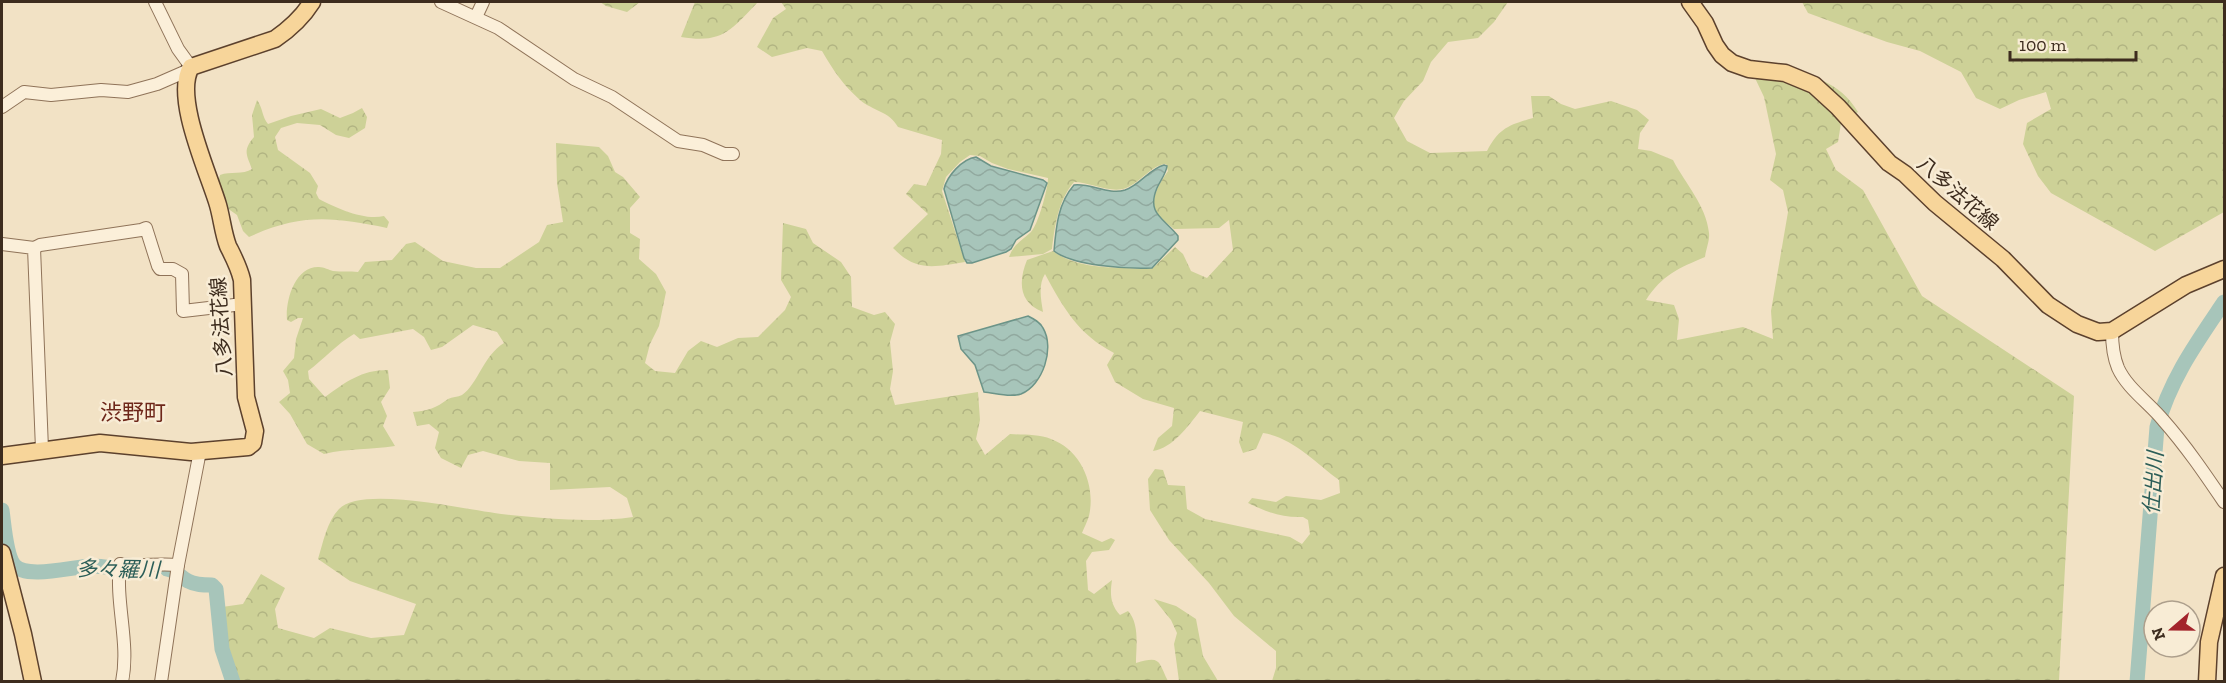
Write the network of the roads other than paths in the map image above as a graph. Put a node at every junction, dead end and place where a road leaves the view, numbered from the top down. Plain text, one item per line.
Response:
1 (155, 2) edge
2 (312, 2) edge
3 (441, 2) edge
4 (483, 2) edge
5 (1690, 2) edge
6 (476, 17) junction
7 (190, 68) junction
8 (2, 107) edge
9 (733, 154) dead end
10 (2, 244) edge
11 (34, 248) junction
12 (2224, 269) edge
13 (243, 304) junction
14 (2112, 331) junction
15 (42, 450) junction
16 (200, 451) junction
17 (2, 456) edge
18 (2224, 502) edge
19 (2, 560) edge
20 (177, 570) junction
21 (2224, 576) edge
22 (33, 681) edge
23 (122, 681) edge
24 (161, 681) edge
25 (2207, 681) edge

1 - 7 street
2 - 7 main road
3 - 6 street
4 - 6 street
5 - 14 main road, 八多法花線
6 - 9 street
7 - 8 street
7 - 13 main road, 八多法花線
10 - 11 street
11 - 13 street
11 - 15 street
12 - 14 main road
13 - 16 main road, 八多法花線
14 - 18 street
15 - 16 main road, 八多法花線
15 - 17 main road, 八多法花線
16 - 20 street
19 - 22 main road
20 - 23 street
20 - 24 street
21 - 25 main road

